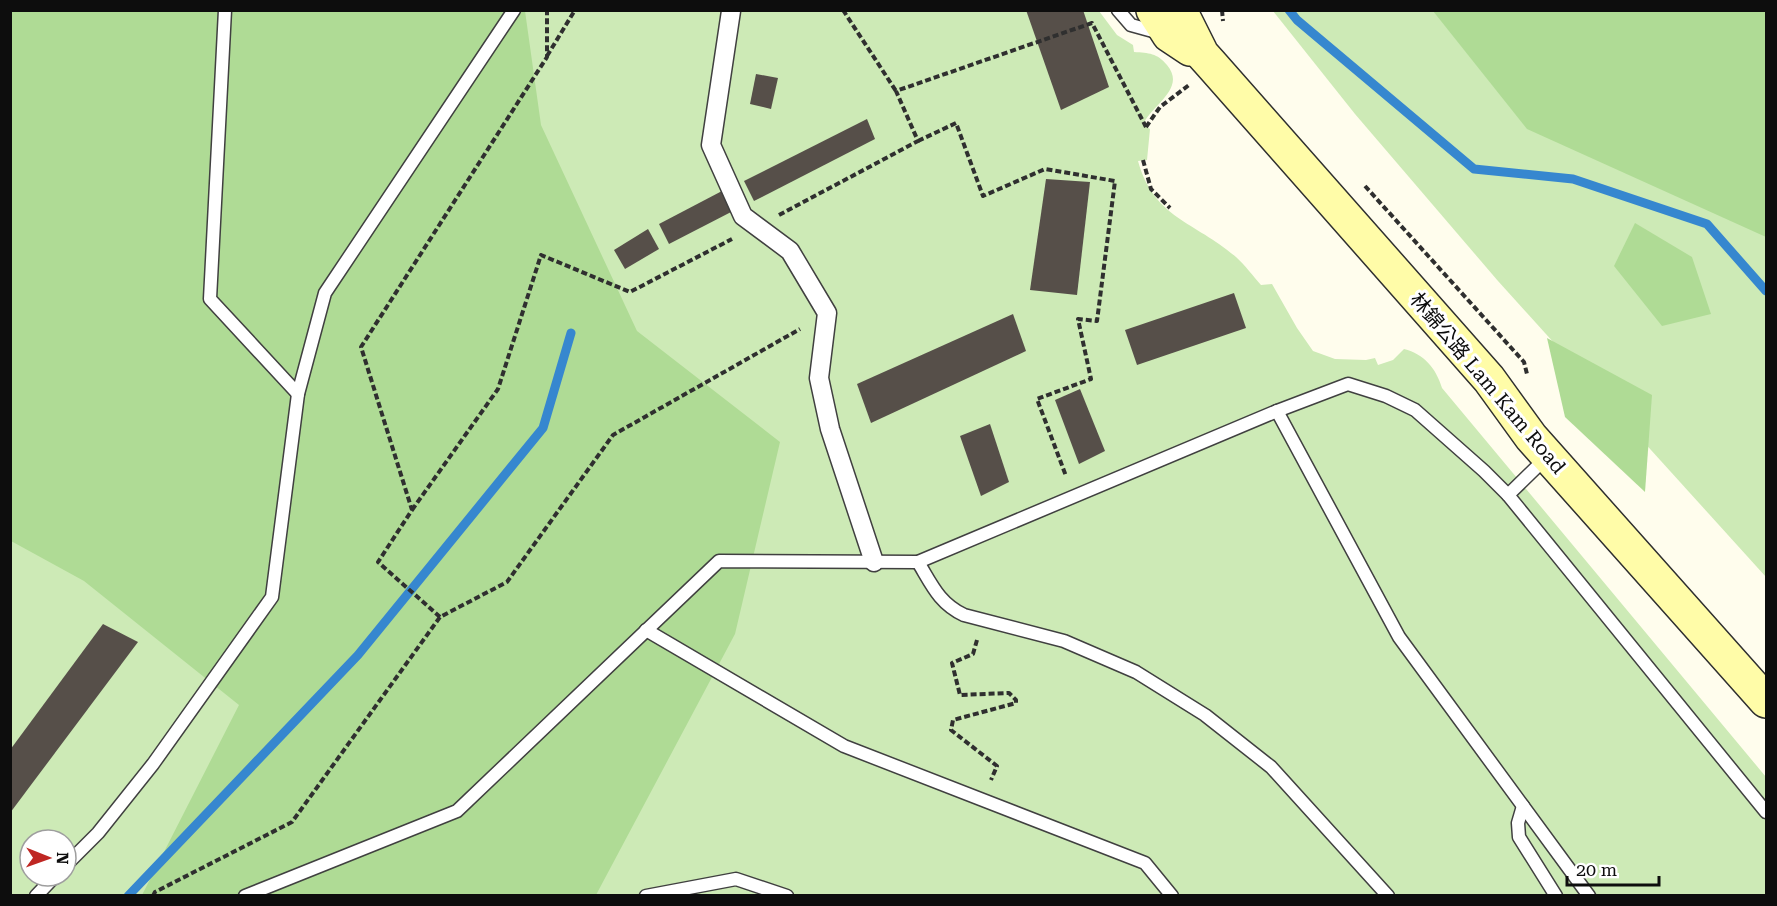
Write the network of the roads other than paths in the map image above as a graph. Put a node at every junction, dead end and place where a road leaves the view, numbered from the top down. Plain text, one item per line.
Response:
1 (225, 10) edge
2 (514, 10) edge
3 (1118, 10) edge
4 (731, 11) edge
5 (1167, 19) edge
6 (298, 394) junction
7 (1277, 411) junction
8 (1548, 456) junction
9 (1508, 495) junction
10 (874, 562) junction
11 (918, 562) junction
12 (646, 630) junction
13 (1767, 701) edge
14 (1523, 806) junction
15 (1767, 812) edge
16 (78, 853) edge
17 (245, 896) edge
18 (646, 896) edge
19 (787, 896) edge
20 (1172, 896) edge
21 (1388, 896) edge
22 (1556, 896) edge
23 (1589, 896) edge

1 - 6 lane
2 - 6 lane
3 - 5 lane
4 - 10 street
5 - 8 main road, 林錦公路 Lam Kam Road
6 - 16 lane
7 - 9 lane
7 - 11 lane
7 - 14 lane
8 - 9 lane
8 - 13 main road, 林錦公路 Lam Kam Road
9 - 15 lane
10 - 11 lane
10 - 12 lane
11 - 21 lane
12 - 17 lane
12 - 20 lane
14 - 22 lane
14 - 23 lane
18 - 19 lane

